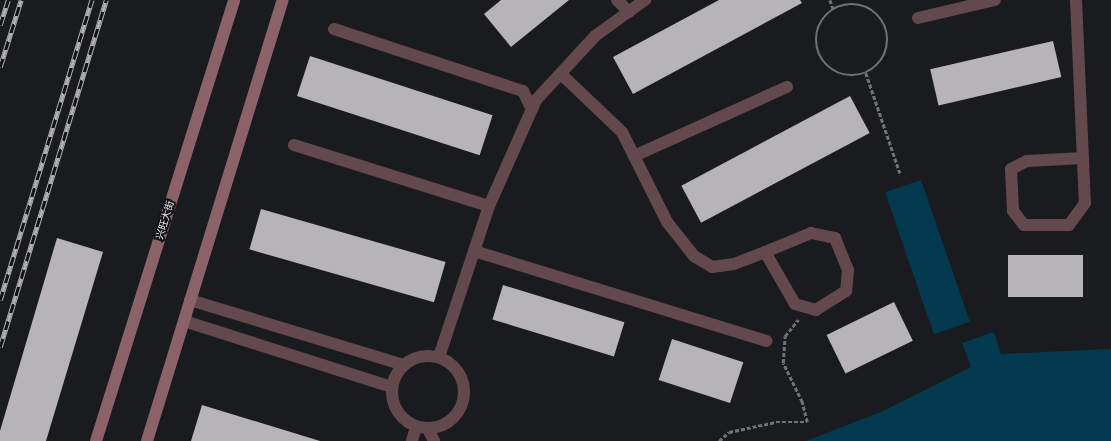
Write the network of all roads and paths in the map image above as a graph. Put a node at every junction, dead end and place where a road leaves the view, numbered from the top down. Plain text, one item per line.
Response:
1 (234, 0) edge
2 (283, 0) edge
3 (617, 0) edge
4 (645, 0) edge
5 (830, 0) edge
6 (995, 0) edge
7 (1076, 0) edge
8 (833, 8) junction
9 (629, 12) junction
10 (918, 18) dead end
11 (334, 29) dead end
12 (866, 73) junction
13 (560, 74) junction
14 (787, 86) dead end
15 (532, 110) junction
16 (294, 145) dead end
17 (634, 156) junction
18 (1083, 158) junction
19 (900, 173) dead end
20 (488, 206) junction
21 (474, 251) junction
22 (765, 252) junction
23 (190, 300) junction
24 (808, 308) junction
25 (184, 321) junction
26 (766, 341) dead end
27 (439, 358) junction
28 (404, 365) junction
29 (392, 387) junction
30 (422, 428) junction
31 (96, 441) edge
32 (147, 441) edge
33 (412, 441) edge
34 (434, 441) edge
35 (720, 441) edge

1 - 31 main road, 兴旺大街
2 - 23 main road
3 - 9 street
4 - 9 street
5 - 8 path
6 - 10 street
7 - 18 street
8 - 12 path
8 - 12 path
9 - 13 street
11 - 15 street
12 - 19 path
13 - 15 street
13 - 17 street
14 - 17 street
15 - 20 street
16 - 20 street
17 - 22 street
18 - 18 street
20 - 21 street
21 - 26 street
21 - 27 street
22 - 24 street
22 - 24 street
23 - 25 main road
23 - 28 street
24 - 35 path
25 - 29 street
25 - 32 main road
27 - 28 street
27 - 30 street
28 - 29 street
29 - 30 street
30 - 33 street
30 - 34 street

